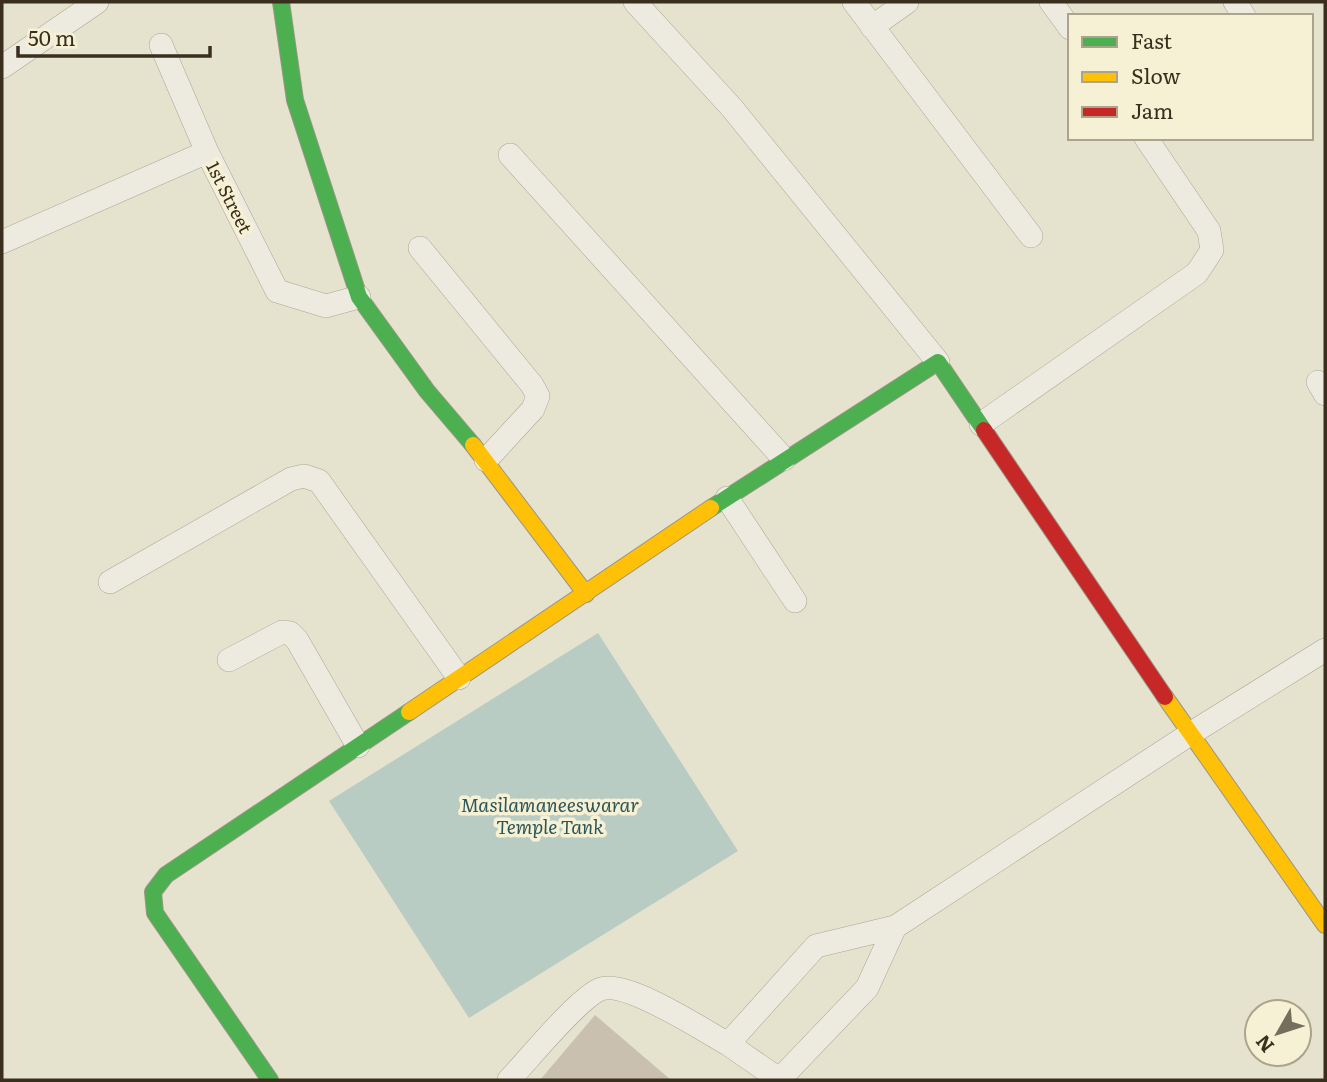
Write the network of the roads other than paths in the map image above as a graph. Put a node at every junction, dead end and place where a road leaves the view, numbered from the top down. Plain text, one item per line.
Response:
1 (97, 2) edge
2 (281, 2) edge
3 (635, 2) edge
4 (854, 2) edge
5 (907, 2) edge
6 (1051, 2) edge
7 (1068, 25) edge
8 (872, 27) junction
9 (161, 45) dead end
10 (2, 67) edge
11 (1147, 140) edge
12 (207, 152) junction
13 (510, 155) dead end
14 (1031, 236) dead end
15 (2, 242) edge
16 (420, 248) dead end
17 (359, 298) junction
18 (938, 362) junction
19 (981, 424) junction
20 (784, 459) junction
21 (486, 460) junction
22 (727, 498) junction
23 (110, 582) dead end
24 (586, 594) junction
25 (794, 601) dead end
26 (1325, 650) edge
27 (229, 660) dead end
28 (459, 678) junction
29 (1190, 733) junction
30 (358, 746) junction
31 (1325, 925) edge
32 (895, 927) junction
33 (728, 1044) junction
34 (270, 1080) edge
35 (509, 1080) edge
36 (779, 1080) edge

1 - 10 street
2 - 17 street
3 - 18 street
4 - 8 street
5 - 8 street
6 - 7 street
8 - 14 street
9 - 12 street
11 - 19 street
12 - 15 street, 1st Street
12 - 17 street, 1st Street
13 - 20 street
16 - 21 street
17 - 21 street
18 - 19 street
18 - 20 street
19 - 29 street
20 - 22 street
21 - 24 street
22 - 24 street
22 - 25 street
23 - 28 street
24 - 28 street
26 - 29 street
27 - 30 street
28 - 30 street
29 - 31 street
29 - 32 street
30 - 34 street
32 - 33 street
32 - 36 street
33 - 35 street
33 - 36 street

